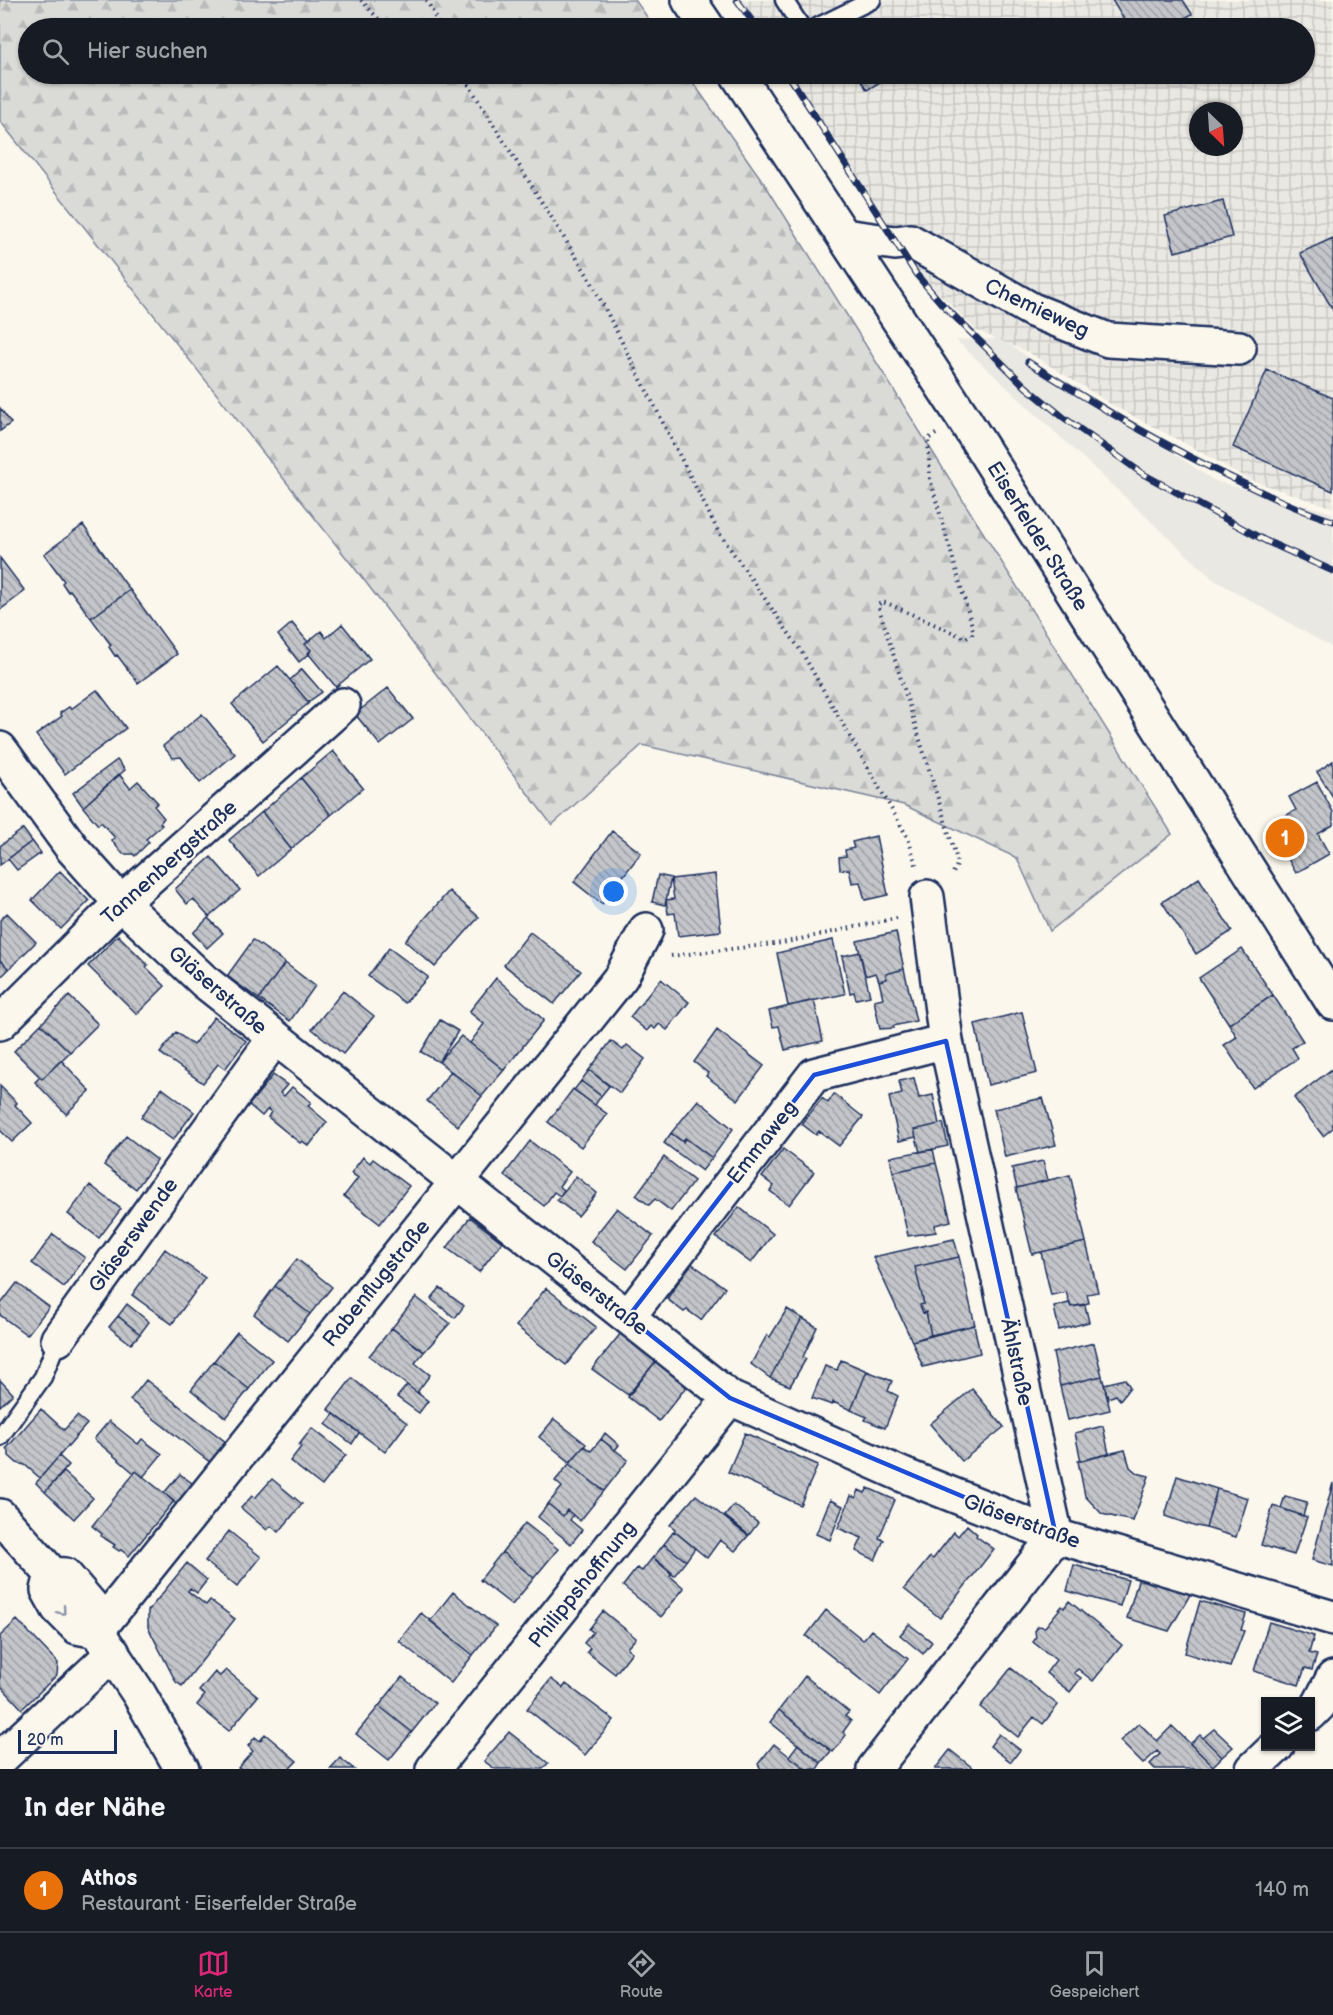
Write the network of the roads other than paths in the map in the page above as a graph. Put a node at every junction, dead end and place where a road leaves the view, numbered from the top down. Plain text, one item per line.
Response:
1 (689, 0) edge
2 (784, 0) edge
3 (872, 0) edge
4 (701, 18) edge
5 (796, 18) edge
6 (835, 18) edge
7 (745, 84) edge
8 (844, 236) junction
9 (1239, 348) dead end
10 (343, 705) dead end
11 (0, 749) edge
12 (927, 897) road end
13 (121, 903) junction
14 (645, 930) dead end
15 (1333, 1003) edge
16 (0, 1023) edge
17 (274, 1039) junction
18 (946, 1041) junction
19 (456, 1183) junction
20 (628, 1317) junction
21 (58, 1339) joint
22 (730, 1398) junction
23 (0, 1437) edge
24 (0, 1516) edge
25 (1056, 1536) junction
26 (1333, 1618) edge
27 (105, 1642) junction
28 (1333, 1678) edge
29 (1315, 1710) edge
30 (1272, 1751) edge
31 (0, 1759) edge
32 (182, 1769) edge
33 (433, 1769) edge
34 (874, 1769) edge
35 (1253, 1769) edge

1 - 4 street
2 - 5 lane
3 - 6 lane
7 - 8 street, Eiserfelder Straße
8 - 9 street, Chemieweg
8 - 15 street, Eiserfelder Straße
10 - 13 street, Tannenbergstraße
11 - 13 street, Gläserstraße
12 - 18 street, Ählstraße
13 - 16 street, Tannenbergstraße
13 - 17 street, Gläserstraße
14 - 19 street, Rabenflugstraße
17 - 19 street, Gläserstraße
17 - 21 street, Gläserswende
18 - 20 street, Emmaweg
18 - 25 street, Ählstraße
19 - 20 street, Gläserstraße
19 - 27 street, Rabenflugstraße
20 - 22 street, Gläserstraße
21 - 23 lane, Gläserswende
22 - 25 street, Gläserstraße
22 - 33 street, Philippshoffnung
24 - 27 street
25 - 26 street, Gläserstraße
25 - 34 street
27 - 31 street, Rabenflugstraße
27 - 32 street
28 - 29 street
30 - 35 street

